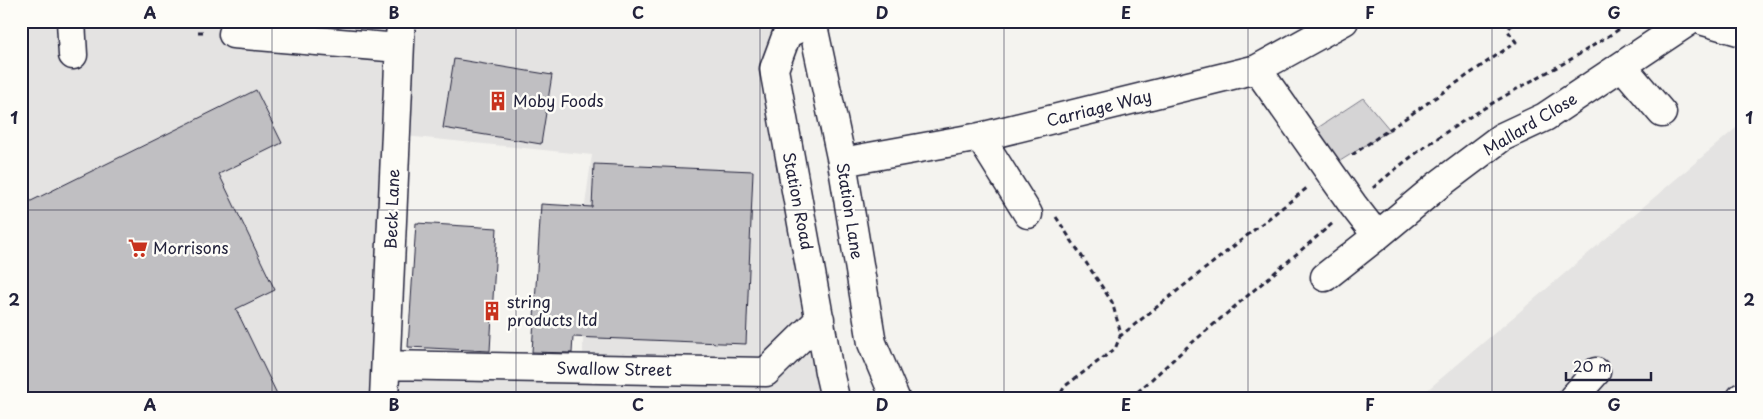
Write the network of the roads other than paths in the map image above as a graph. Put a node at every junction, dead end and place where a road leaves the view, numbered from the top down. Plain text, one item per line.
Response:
1 (71, 21) edge
2 (1344, 21) edge
3 (1689, 21) edge
4 (1704, 21) edge
5 (812, 22) edge
6 (1742, 32) edge
7 (233, 34) dead end
8 (400, 34) edge
9 (73, 55) dead end
10 (1622, 66) junction
11 (1257, 69) junction
12 (1662, 113) dead end
13 (980, 136) junction
14 (842, 162) junction
15 (1028, 214) road end
16 (1377, 236) junction
17 (1325, 277) dead end
18 (820, 319) junction
19 (386, 365) junction
20 (1596, 372) dead end
21 (384, 398) edge
22 (835, 398) edge
23 (895, 398) edge
24 (1573, 398) edge

1 - 9 street
2 - 11 street, Carriage Way
3 - 10 street, Mallard Close
4 - 6 street
5 - 14 street, Station Lane
5 - 18 street, Station Road
7 - 8 street
8 - 19 street, Beck Lane
10 - 12 street
10 - 16 street, Mallard Close
11 - 13 street, Carriage Way
11 - 16 street
13 - 14 street, Carriage Way
13 - 15 street
14 - 23 street, Station Lane
16 - 17 street, Mallard Close
18 - 19 street, Swallow Street
18 - 22 street, Station Road
19 - 21 street, Beck Lane
20 - 24 street

